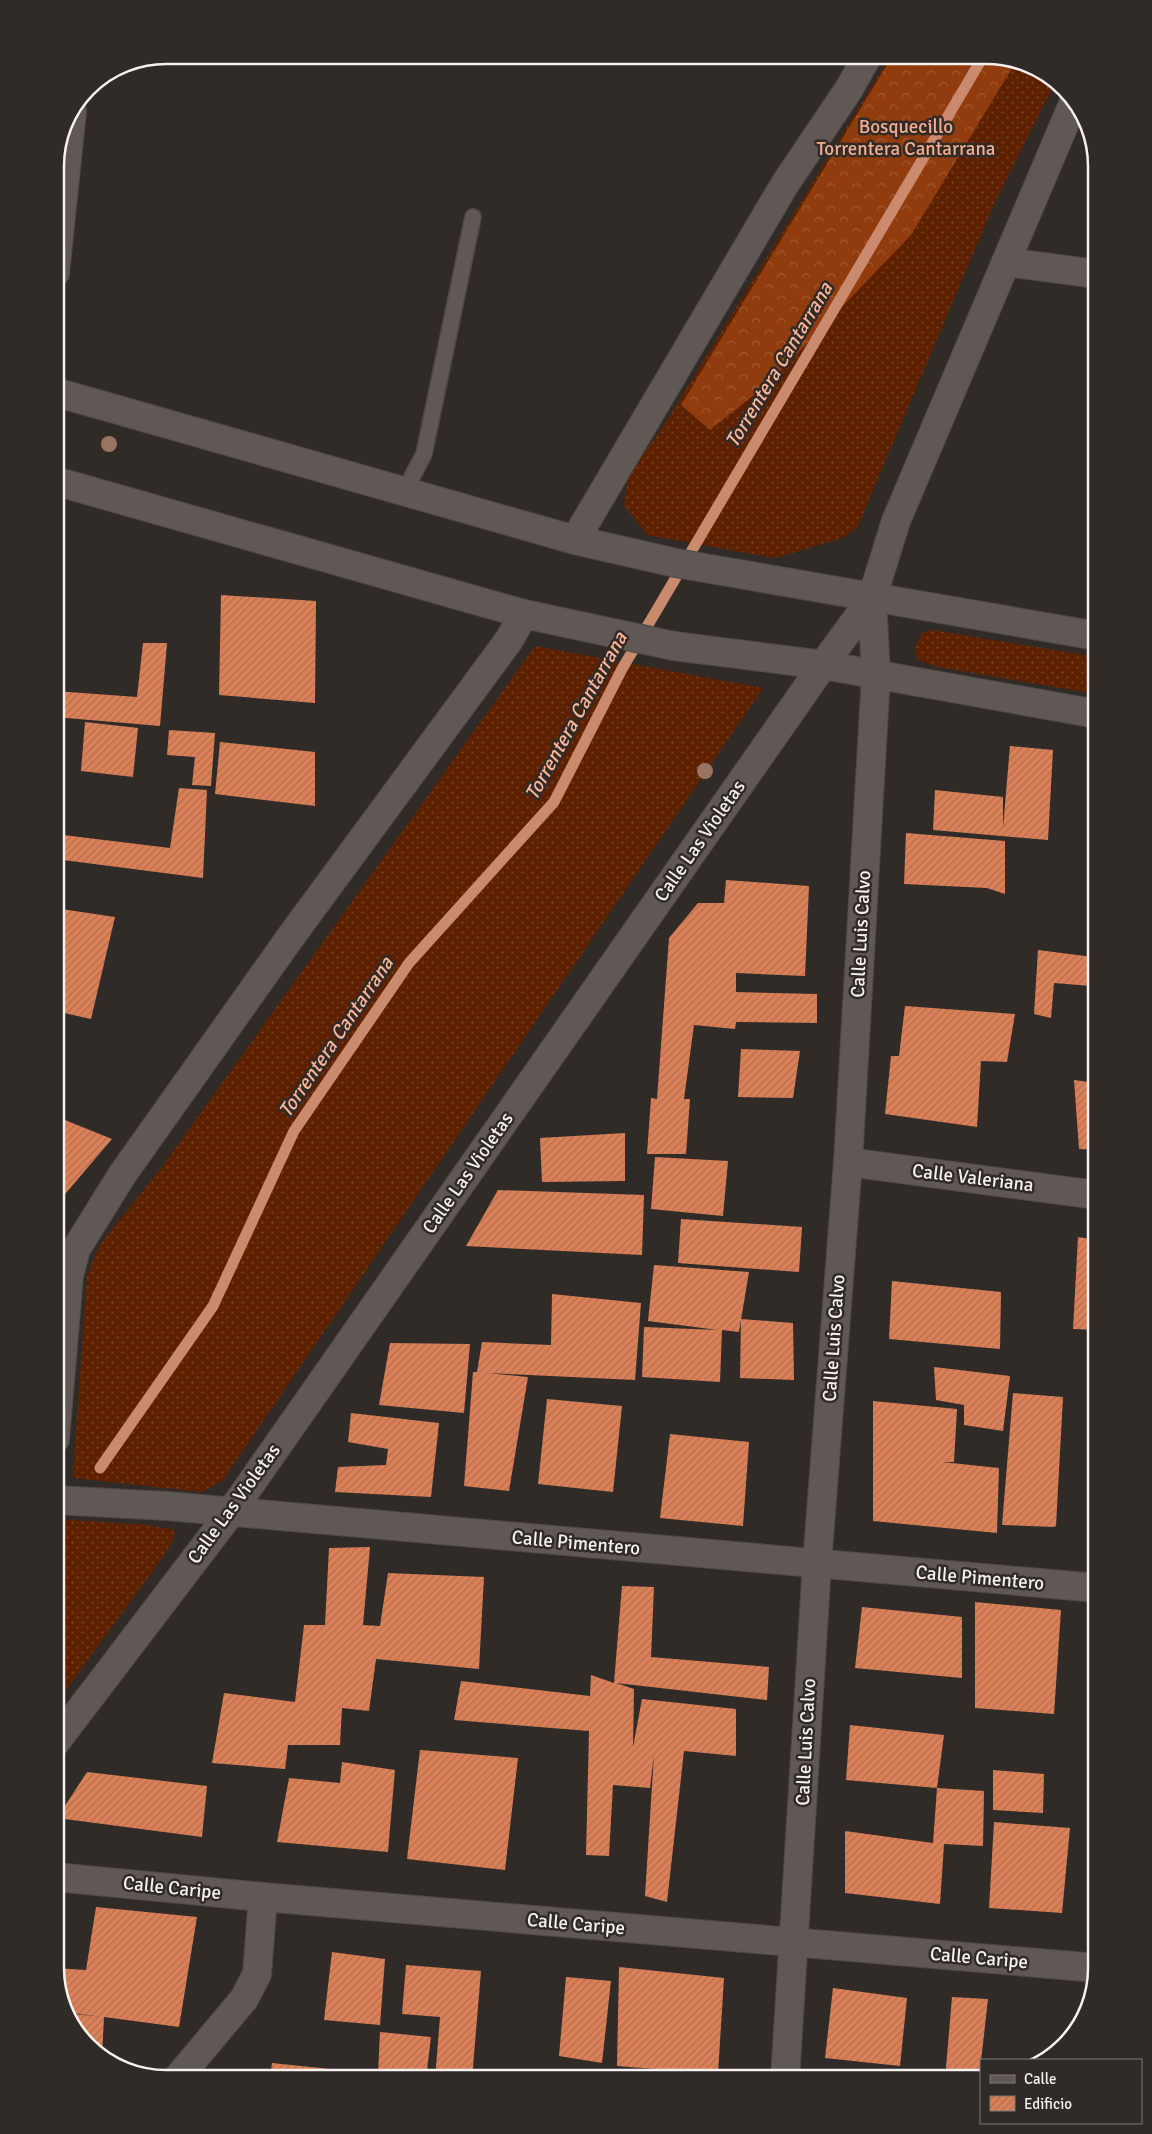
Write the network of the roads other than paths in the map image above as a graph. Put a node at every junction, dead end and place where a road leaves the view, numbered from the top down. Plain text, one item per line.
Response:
1 (863, 64) edge
2 (1071, 109) edge
3 (70, 131) edge
4 (64, 187) edge
5 (473, 217) dead end
6 (1006, 262) junction
7 (1088, 273) edge
8 (64, 395) edge
9 (64, 484) edge
10 (404, 492) junction
11 (575, 540) junction
12 (872, 598) junction
13 (524, 614) junction
14 (1088, 634) edge
15 (823, 665) junction
16 (876, 675) junction
17 (1088, 712) edge
18 (848, 1162) junction
19 (1088, 1194) edge
20 (64, 1272) edge
21 (64, 1501) edge
22 (231, 1512) junction
23 (817, 1564) junction
24 (1088, 1587) edge
25 (64, 1731) edge
26 (64, 1878) edge
27 (263, 1897) junction
28 (794, 1942) junction
29 (1088, 1967) edge
30 (185, 2070) edge
31 (786, 2070) edge

1 - 11 street
2 - 6 street
3 - 4 street
5 - 10 lane
6 - 7 street
6 - 12 street
8 - 10 street
9 - 13 street
10 - 11 street
11 - 12 street
12 - 14 street
12 - 15 street, Calle Las Violetas
12 - 16 street, Calle Luis Calvo
13 - 15 street
13 - 20 street
15 - 16 street
15 - 22 street, Calle Las Violetas
16 - 17 street
16 - 18 street, Calle Luis Calvo
18 - 19 street, Calle Valeriana
18 - 23 street, Calle Luis Calvo
21 - 22 street, Calle Pimentero
22 - 23 street, Calle Pimentero
22 - 25 street, Calle Las Violetas
23 - 24 street, Calle Pimentero
23 - 28 street, Calle Luis Calvo
26 - 27 street, Calle Caripe
27 - 28 street, Calle Caripe
27 - 30 street
28 - 29 street, Calle Caripe
28 - 31 street, Calle Luis Calvo

